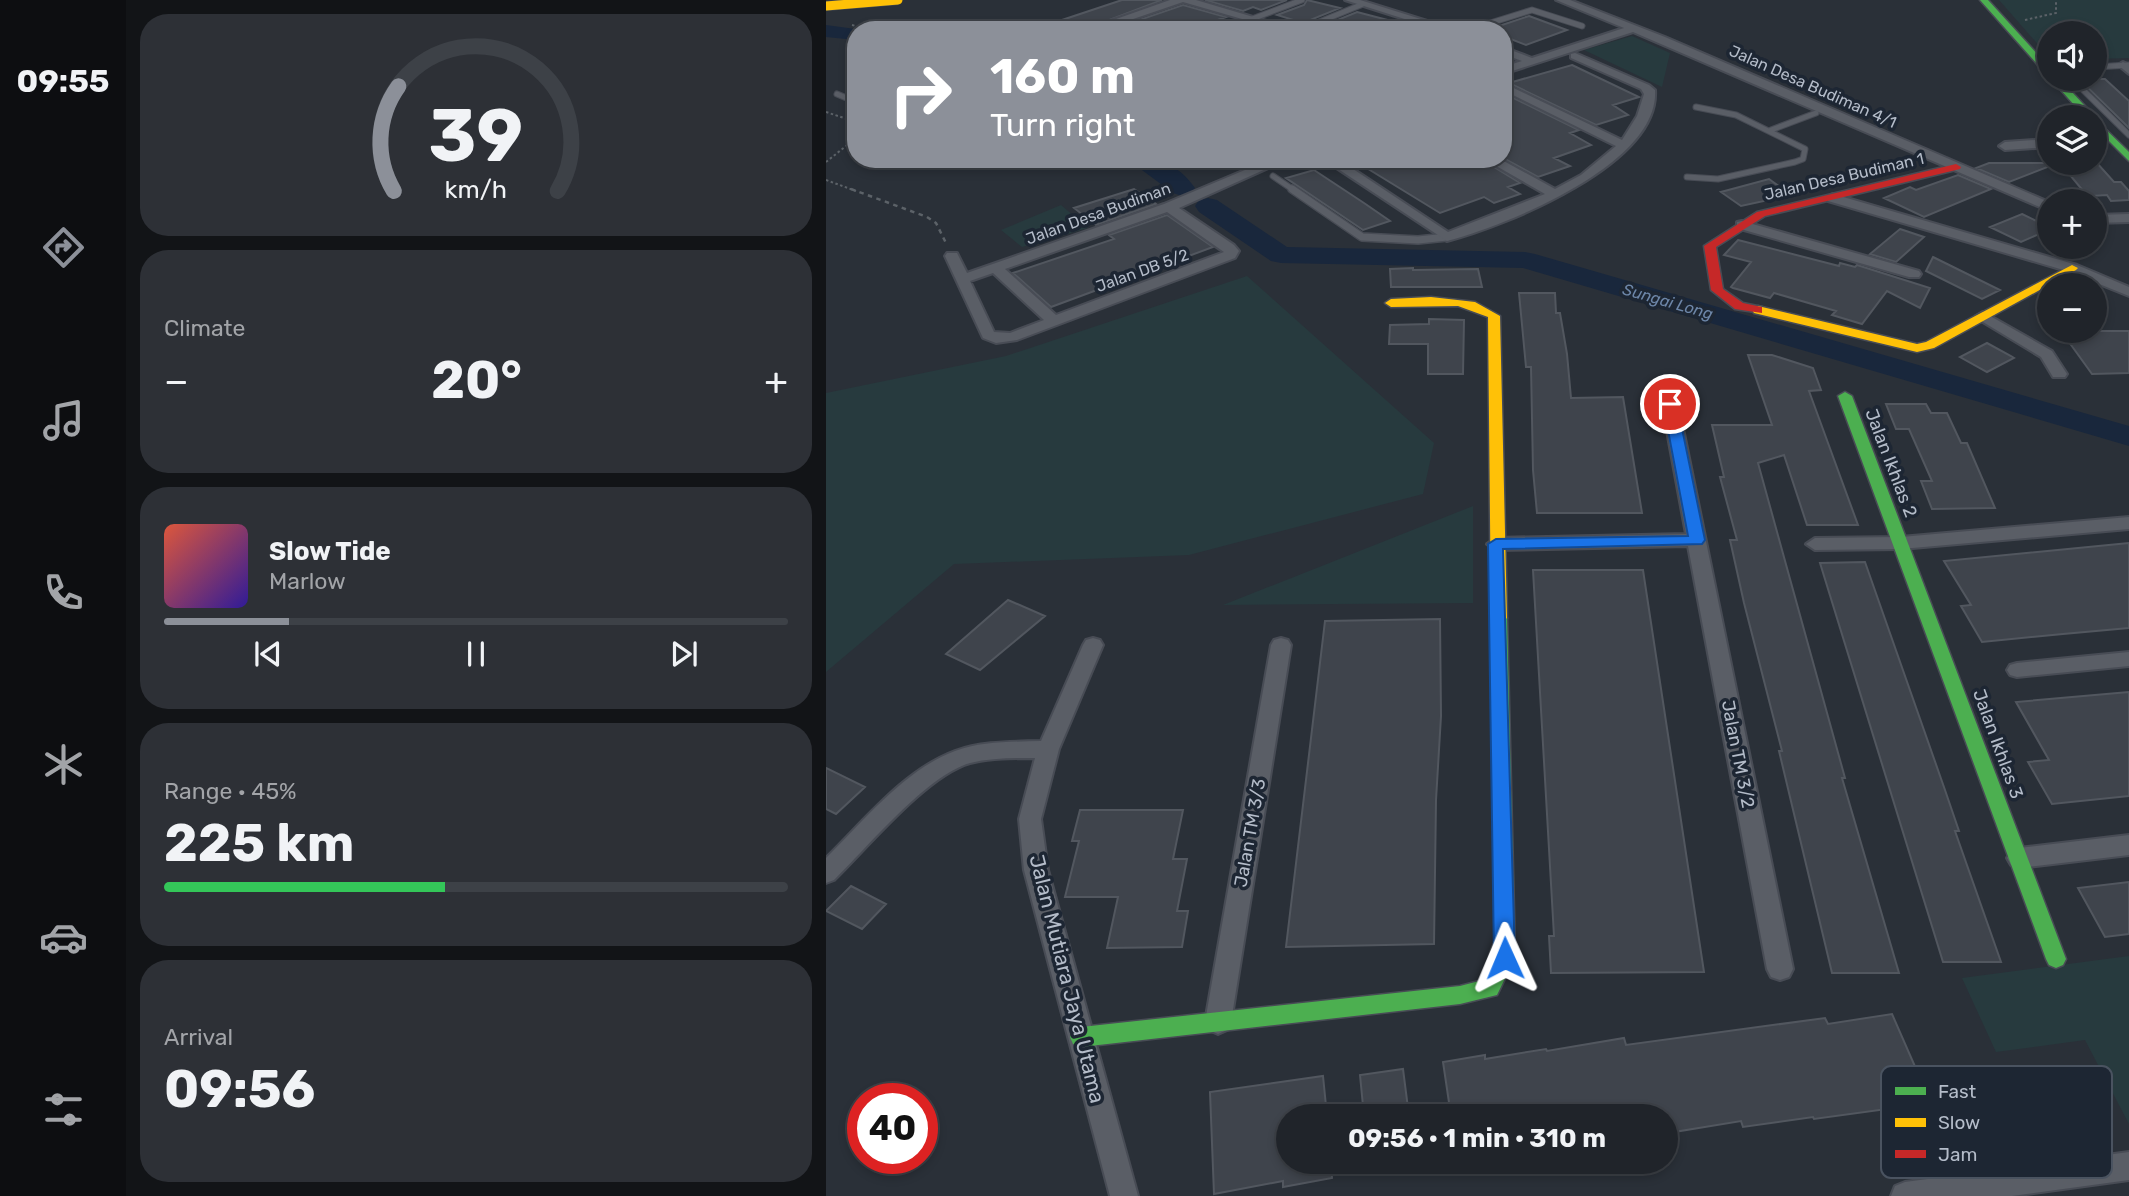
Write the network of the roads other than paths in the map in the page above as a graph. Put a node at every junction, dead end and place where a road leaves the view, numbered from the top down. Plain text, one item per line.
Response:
1 (898, 0) edge
2 (1180, 0) edge
3 (1185, 0) edge
4 (1302, 0) edge
5 (1350, 0) edge
6 (1561, 0) edge
7 (1984, 0) edge
8 (1363, 4) junction
9 (826, 6) edge
10 (1252, 19) junction
11 (1117, 21) edge
12 (1246, 21) edge
13 (1259, 21) edge
14 (1322, 21) edge
15 (1421, 21) edge
16 (1497, 21) edge
17 (1582, 26) dead end
18 (1634, 28) junction
19 (1512, 54) edge
20 (1575, 56) dead end
21 (2037, 59) edge
22 (1530, 61) junction
23 (2107, 67) edge
24 (2127, 67) edge
25 (1512, 68) edge
26 (1512, 90) edge
27 (2066, 91) edge
28 (2084, 91) edge
29 (837, 94) dead end
30 (847, 98) edge
31 (2079, 105) edge
32 (1696, 107) dead end
33 (1821, 112) junction
34 (1771, 130) junction
35 (2129, 135) edge
36 (2107, 143) edge
37 (2037, 144) edge
38 (1623, 145) junction
39 (2006, 146) dead end
40 (2129, 158) edge
41 (1956, 167) junction
42 (1261, 168) edge
43 (1343, 168) edge
44 (1506, 168) edge
45 (1273, 176) dead end
46 (1687, 177) dead end
47 (1552, 193) junction
48 (1833, 198) junction
49 (2037, 202) edge
50 (1169, 207) junction
51 (2129, 218) edge
52 (2107, 219) edge
53 (1742, 225) junction
54 (1447, 236) junction
55 (952, 256) road end
56 (996, 268) junction
57 (2072, 268) junction
58 (1914, 274) dead end
59 (962, 279) junction
60 (2129, 292) edge
61 (1391, 303) dead end
62 (1983, 316) junction
63 (1054, 321) junction
64 (2059, 374) dead end
65 (1845, 396) dead end
66 (1670, 404) dead end
67 (2129, 523) edge
68 (1697, 540) junction
69 (1901, 543) junction
70 (1496, 544) junction
71 (1815, 544) dead end
72 (1093, 645) dead end
73 (1281, 645) dead end
74 (2129, 659) edge
75 (2017, 670) dead end
76 (1048, 749) junction
77 (2129, 845) edge
78 (2019, 858) junction
79 (826, 873) edge
80 (2056, 959) dead end
81 (1780, 968) dead end
82 (1218, 1022) junction
83 (1082, 1037) junction
84 (2039, 1178) edge
85 (1124, 1196) edge
86 (1905, 1196) edge

1 - 9 main road, bridge
2 - 11 street
3 - 10 street
4 - 10 lane
5 - 8 street
6 - 18 street, Jalan Desa Budiman 4/1
7 - 21 main road
8 - 14 lane
8 - 15 street
10 - 12 street
10 - 13 street
16 - 17 lane
18 - 22 street
18 - 33 street, Jalan Desa Budiman 4/1
19 - 22 street
20 - 38 street
22 - 25 street
23 - 24 lane
26 - 38 street
27 - 31 main road
28 - 35 lane
29 - 30 lane
32 - 34 lane
33 - 34 lane
33 - 41 street, Jalan Desa Budiman 4/1
34 - 46 lane
36 - 40 main road
37 - 39 street
38 - 47 street
41 - 48 main road, Jalan Desa Budiman 1
41 - 49 street, Jalan Desa Budiman 4/1
42 - 50 street, Jalan Desa Budiman
43 - 54 street
44 - 47 street
45 - 54 lane
47 - 54 street
48 - 53 main road, Jalan Desa Budiman 1
48 - 57 street
50 - 56 street, Jalan Desa Budiman
50 - 63 street, Jalan DB 5/2
51 - 52 street
53 - 58 street
53 - 62 main road, Jalan Desa Budiman 1
55 - 59 street
56 - 59 street, Jalan Desa Budiman
56 - 63 street
57 - 60 street
57 - 62 main road
59 - 63 street, Jalan DB 5/2
61 - 70 main road
62 - 64 street
65 - 69 main road, Jalan Ikhlas 2
66 - 68 street, Jalan TM 3/2
67 - 69 street
68 - 70 street
68 - 81 street, Jalan TM 3/2
69 - 71 street
69 - 78 main road, Jalan Ikhlas 3
70 - 82 main road
72 - 76 street, Jalan Mutiara Jaya Utama
73 - 82 street, Jalan TM 3/3
74 - 75 street
76 - 79 street
76 - 83 street, Jalan Mutiara Jaya Utama
77 - 78 street
78 - 80 main road, Jalan Ikhlas 3
82 - 83 main road
83 - 85 street, Jalan Mutiara Jaya Utama
84 - 86 street

